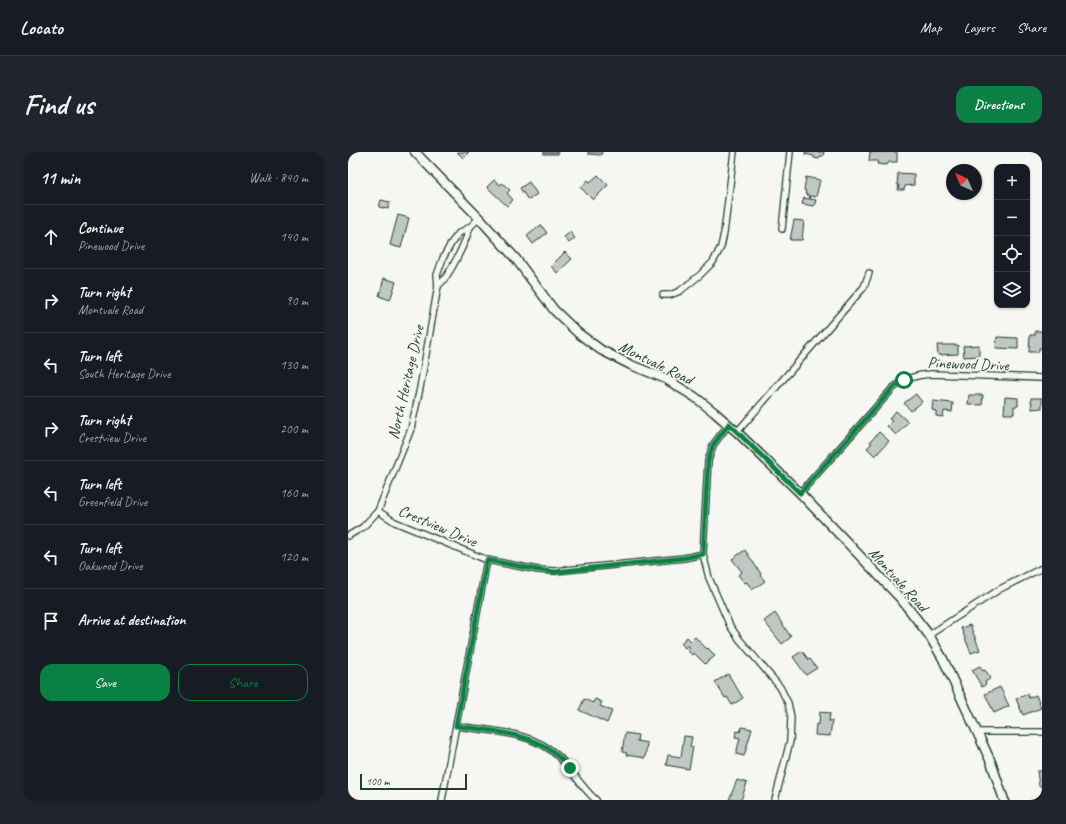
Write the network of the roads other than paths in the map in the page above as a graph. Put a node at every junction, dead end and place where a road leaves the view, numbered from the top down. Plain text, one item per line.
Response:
1 (415, 152) edge
2 (734, 152) edge
3 (790, 152) edge
4 (479, 218) junction
5 (470, 227) junction
6 (782, 229) dead end
7 (869, 273) dead end
8 (438, 286) junction
9 (663, 295) dead end
10 (1042, 378) edge
11 (729, 424) junction
12 (737, 432) junction
13 (800, 493) junction
14 (378, 511) junction
15 (348, 536) edge
16 (703, 554) junction
17 (487, 560) junction
18 (1042, 568) edge
19 (929, 635) junction
20 (456, 726) junction
21 (978, 732) junction
22 (1042, 732) edge
23 (442, 800) edge
24 (596, 800) edge
25 (775, 800) edge
26 (1004, 800) edge

1 - 4 main road, Montvale Road
2 - 9 street
3 - 6 street
4 - 5 street, North Heritage Drive
4 - 11 main road, Montvale Road
5 - 8 street, North Heritage Drive
5 - 8 street, North Heritage Drive
7 - 12 street
8 - 14 street, North Heritage Drive
10 - 13 street, Pinewood Drive
11 - 12 main road, Montvale Road
11 - 16 street
12 - 13 main road, Montvale Road
13 - 19 main road, Montvale Road
14 - 15 street, North Heritage Drive
14 - 17 street, Crestview Drive
16 - 17 street, Crestview Drive
16 - 25 street
17 - 20 street
18 - 19 street
19 - 21 main road, Montvale Road
20 - 23 street
20 - 24 street
21 - 22 street
21 - 26 main road, Montvale Road

